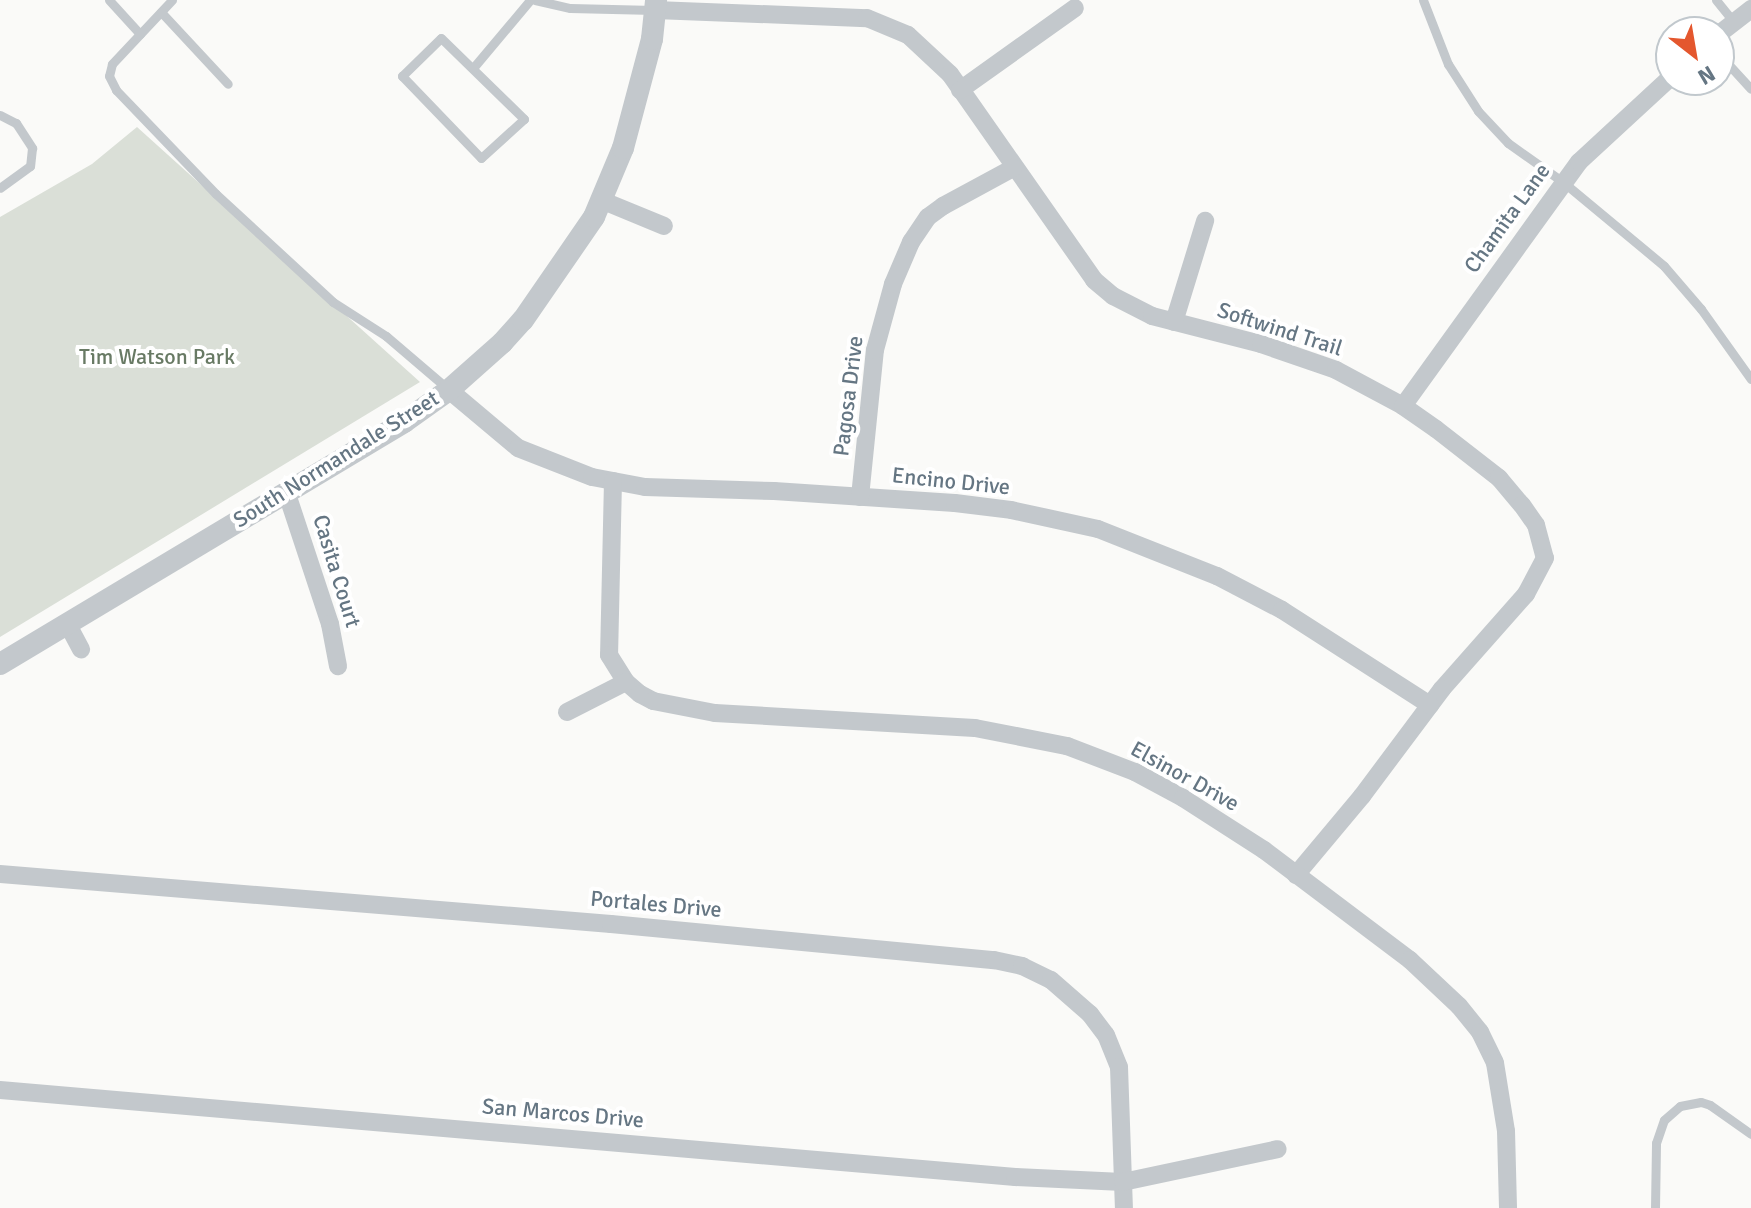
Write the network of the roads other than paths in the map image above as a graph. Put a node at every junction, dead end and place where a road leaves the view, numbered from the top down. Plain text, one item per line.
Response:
1 (109, 0) edge
2 (172, 0) edge
3 (532, 0) edge
4 (1423, 0) edge
5 (655, 5) edge
6 (1075, 8) dead end
7 (1751, 9) edge
8 (161, 12) junction
9 (1735, 21) edge
10 (140, 34) junction
11 (473, 68) junction
12 (228, 84) dead end
13 (960, 90) junction
14 (1655, 92) edge
15 (0, 115) edge
16 (1013, 168) junction
17 (1563, 182) junction
18 (0, 188) edge
19 (601, 200) junction
20 (1205, 221) dead end
21 (664, 226) dead end
22 (1174, 322) junction
23 (1751, 379) edge
24 (449, 390) junction
25 (1403, 406) junction
26 (613, 481) junction
27 (286, 491) junction
28 (860, 497) junction
29 (67, 623) junction
30 (81, 649) dead end
31 (0, 664) edge
32 (338, 666) dead end
33 (626, 682) junction
34 (1430, 705) junction
35 (567, 712) dead end
36 (0, 874) edge
37 (1296, 875) junction
38 (0, 1090) edge
39 (1751, 1134) edge
40 (1278, 1149) dead end
41 (1123, 1182) junction
42 (1124, 1208) edge
43 (1508, 1208) edge
44 (1655, 1208) edge

1 - 10 lane
2 - 8 lane
3 - 5 lane
3 - 11 lane
4 - 17 lane
5 - 13 street, Softwind Trail
5 - 19 street, South Normandale Street
6 - 13 street
7 - 9 street
8 - 10 lane
8 - 12 lane
10 - 24 lane
11 - 11 lane
13 - 16 street, Softwind Trail
14 - 17 street, Chamita Lane
15 - 18 lane
16 - 22 street, Softwind Trail
16 - 28 street, Pagosa Drive
17 - 23 lane
17 - 25 street, Chamita Lane
19 - 21 street
19 - 24 street, South Normandale Street
20 - 22 street
22 - 25 street, Softwind Trail
24 - 26 street, Encino Drive
24 - 27 street, South Normandale Street
25 - 34 street, Softwind Trail
26 - 28 street, Encino Drive
26 - 33 street
27 - 29 street, South Normandale Street
27 - 32 street, Casita Court
28 - 34 street, Encino Drive
29 - 30 street
29 - 31 street, South Normandale Street
33 - 35 street
33 - 37 street, Elsinor Drive
34 - 37 street, Softwind Trail
36 - 41 street, Portales Drive
37 - 43 street, Elsinor Drive
38 - 41 street, San Marcos Drive
39 - 44 lane
40 - 41 street, San Marcos Drive
41 - 42 street, Portales Drive

